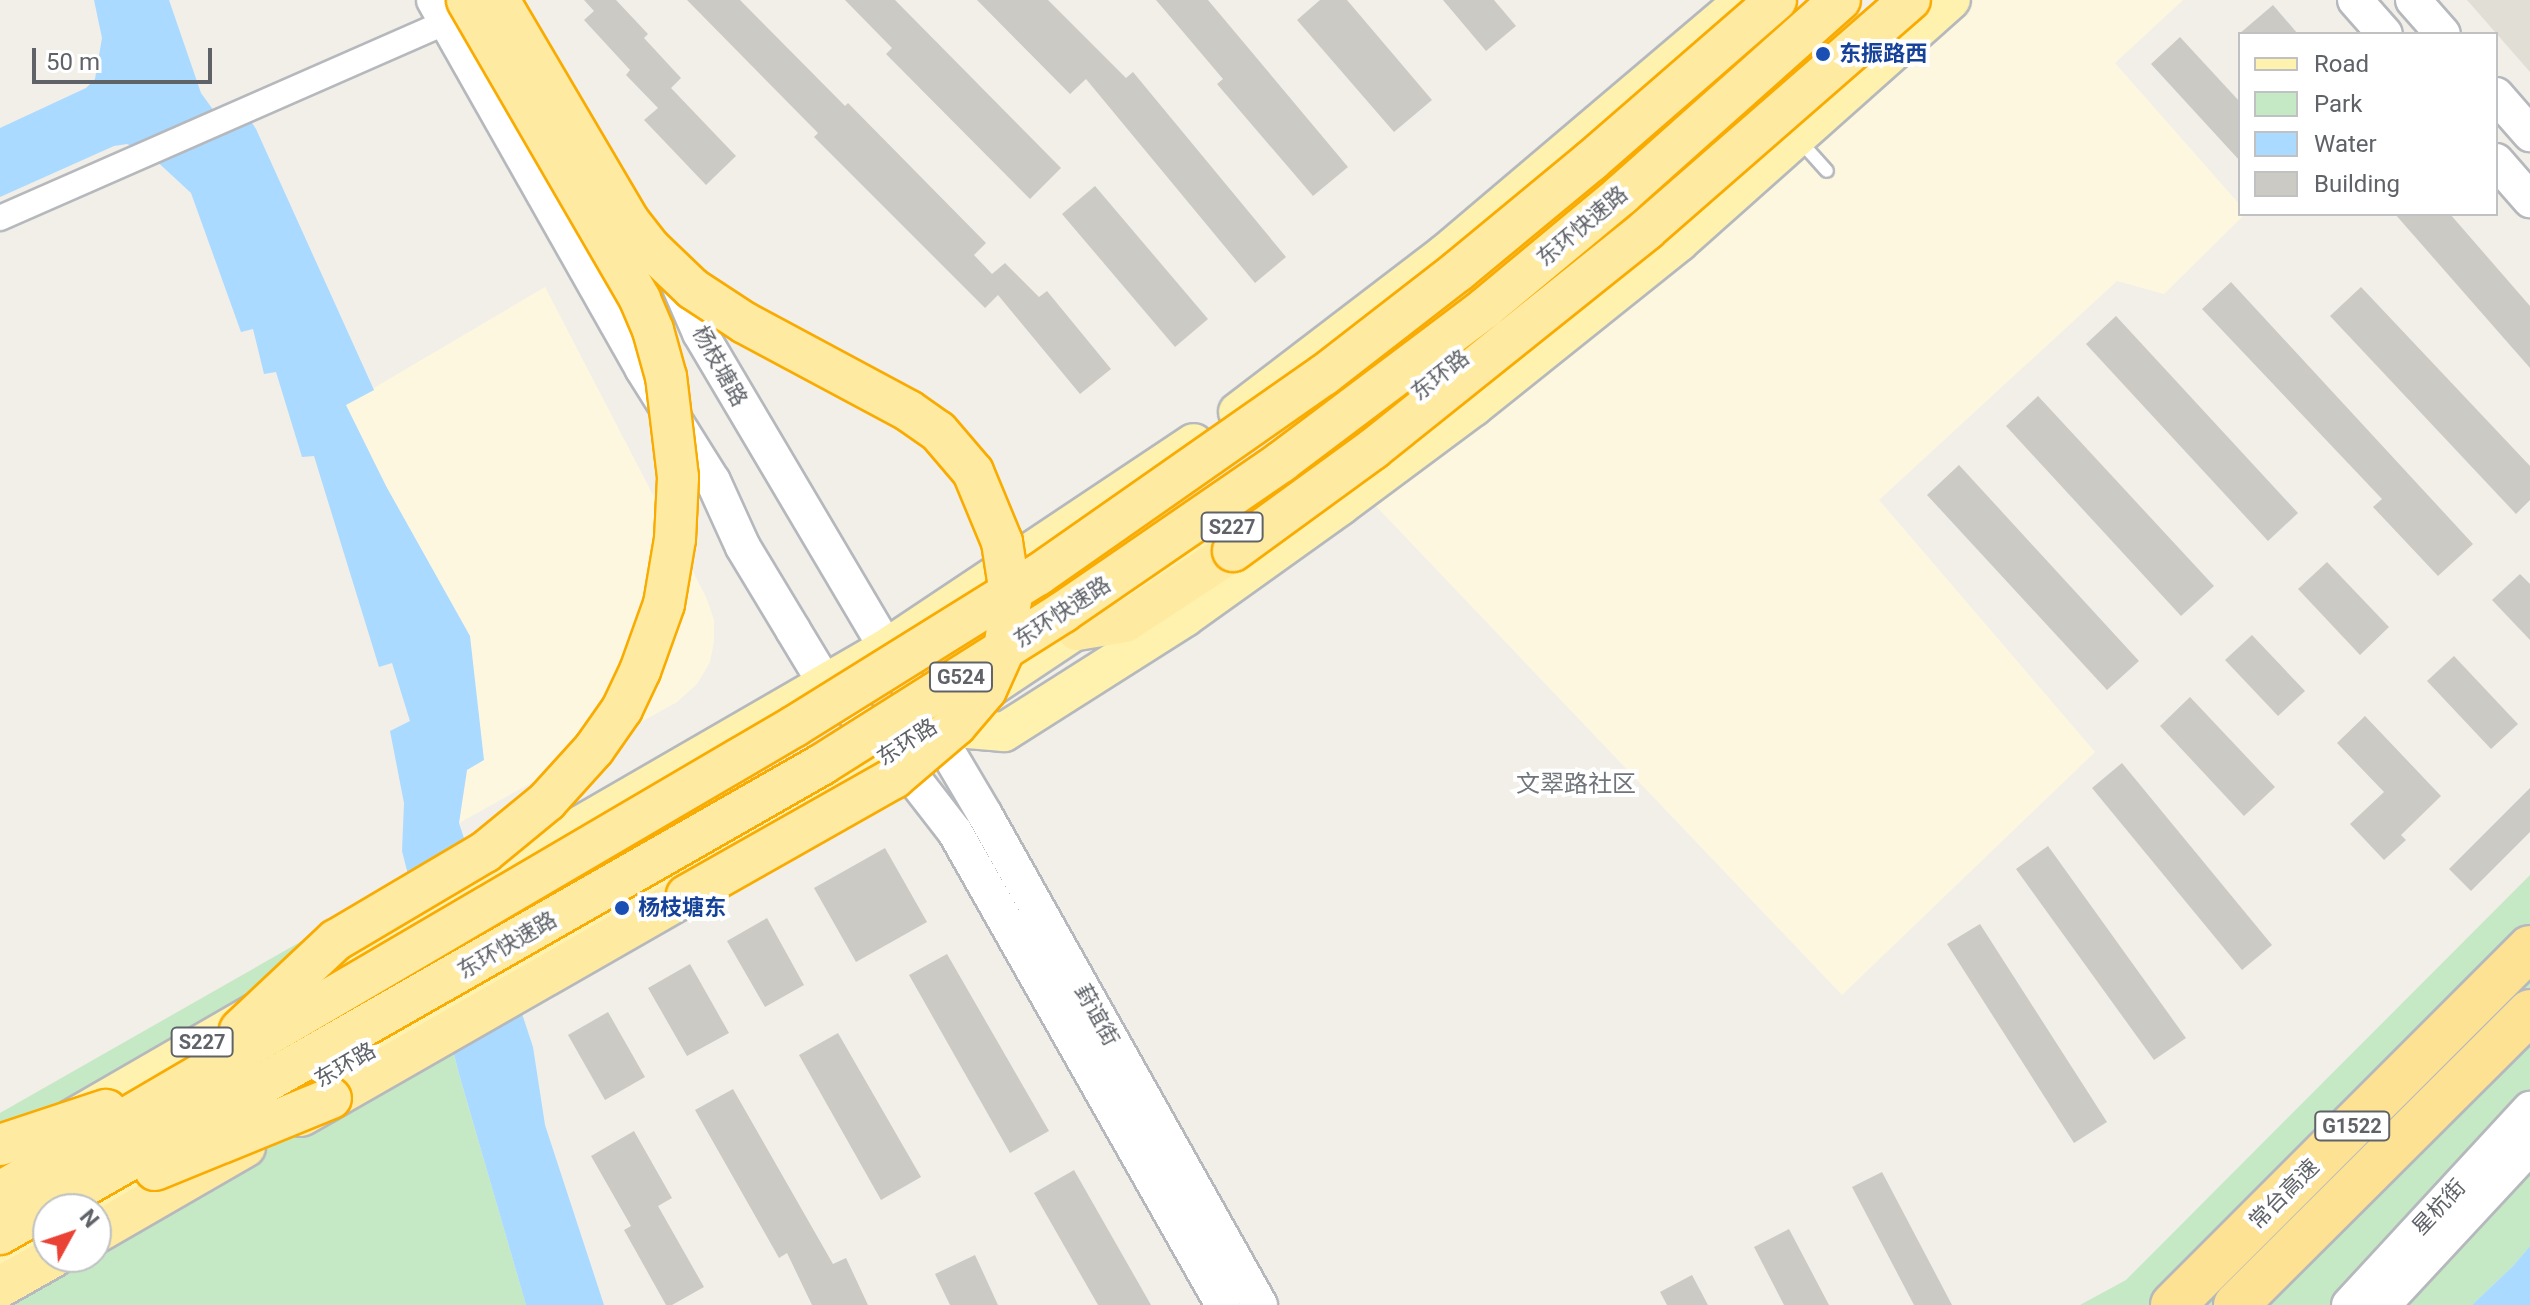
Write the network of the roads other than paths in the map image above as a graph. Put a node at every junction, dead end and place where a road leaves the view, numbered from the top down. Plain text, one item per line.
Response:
1 (499, 0) edge
2 (521, 0) edge
3 (1744, 0) edge
4 (1776, 0) edge
5 (1840, 0) edge
6 (1882, 0) edge
7 (1910, 0) edge
8 (1951, 0) edge
9 (2355, 0) edge
10 (2413, 0) edge
11 (449, 7) edge
12 (2383, 32) edge
13 (2441, 32) edge
14 (1777, 95) junction
15 (2498, 97) edge
16 (2530, 134) edge
17 (1798, 138) junction
18 (2498, 163) edge
19 (1827, 171) dead end
20 (2530, 200) edge
21 (0, 218) edge
22 (594, 280) junction
23 (743, 547) junction
24 (1077, 630) junction
25 (885, 649) junction
26 (825, 683) junction
27 (932, 726) junction
28 (893, 752) junction
29 (2530, 948) edge
30 (2530, 1012) edge
31 (2530, 1030) edge
32 (182, 1085) junction
33 (331, 1098) junction
34 (2530, 1109) edge
35 (0, 1145) edge
36 (2530, 1147) edge
37 (0, 1161) edge
38 (97, 1193) edge
39 (112, 1198) edge
40 (32, 1219) edge
41 (112, 1224) edge
42 (2, 1230) edge
43 (32, 1233) edge
44 (32, 1269) edge
45 (0, 1287) edge
46 (1223, 1305) edge
47 (1260, 1305) edge
48 (2173, 1305) edge
49 (2236, 1305) edge
50 (2267, 1305) edge
51 (2349, 1305) edge
52 (2383, 1305) edge

1 - 33 highway, bridge
2 - 25 main road, 杨枝塘路
3 - 25 main road, S227
4 - 32 highway, 东环快速路 / G524, bridge
5 - 42 highway, 东环快速路 / G524, bridge
6 - 14 main road, 东环路 / S227
7 - 24 highway, bridge
8 - 17 main road
9 - 12 main road
10 - 13 main road
11 - 21 street
11 - 22 main road
11 - 32 highway, bridge
14 - 17 main road
14 - 24 main road, 东环路 / S227
15 - 16 main road
17 - 19 lane
17 - 27 main road
18 - 20 main road
22 - 23 main road
22 - 23 main road
23 - 26 main road
24 - 27 main road, 东环路 / S227
25 - 26 main road, S227
25 - 27 main road, 杨枝塘路
26 - 28 main road
26 - 37 main road, S227
27 - 28 main road, 东环路 / S227
27 - 47 main road, 葑谊街
28 - 39 main road, 东环路 / S227
28 - 46 main road, 葑谊街
29 - 48 highway, 常台高速 / G1522
30 - 49 highway, 常台高速 / G1522
31 - 50 highway
32 - 35 highway, bridge
32 - 42 highway, 东环快速路 / G524, bridge
33 - 38 highway, bridge
33 - 41 highway, bridge
34 - 51 main road, 星杭街
36 - 52 main road, 星杭街
40 - 42 highway, bridge
42 - 43 main road
44 - 45 highway

